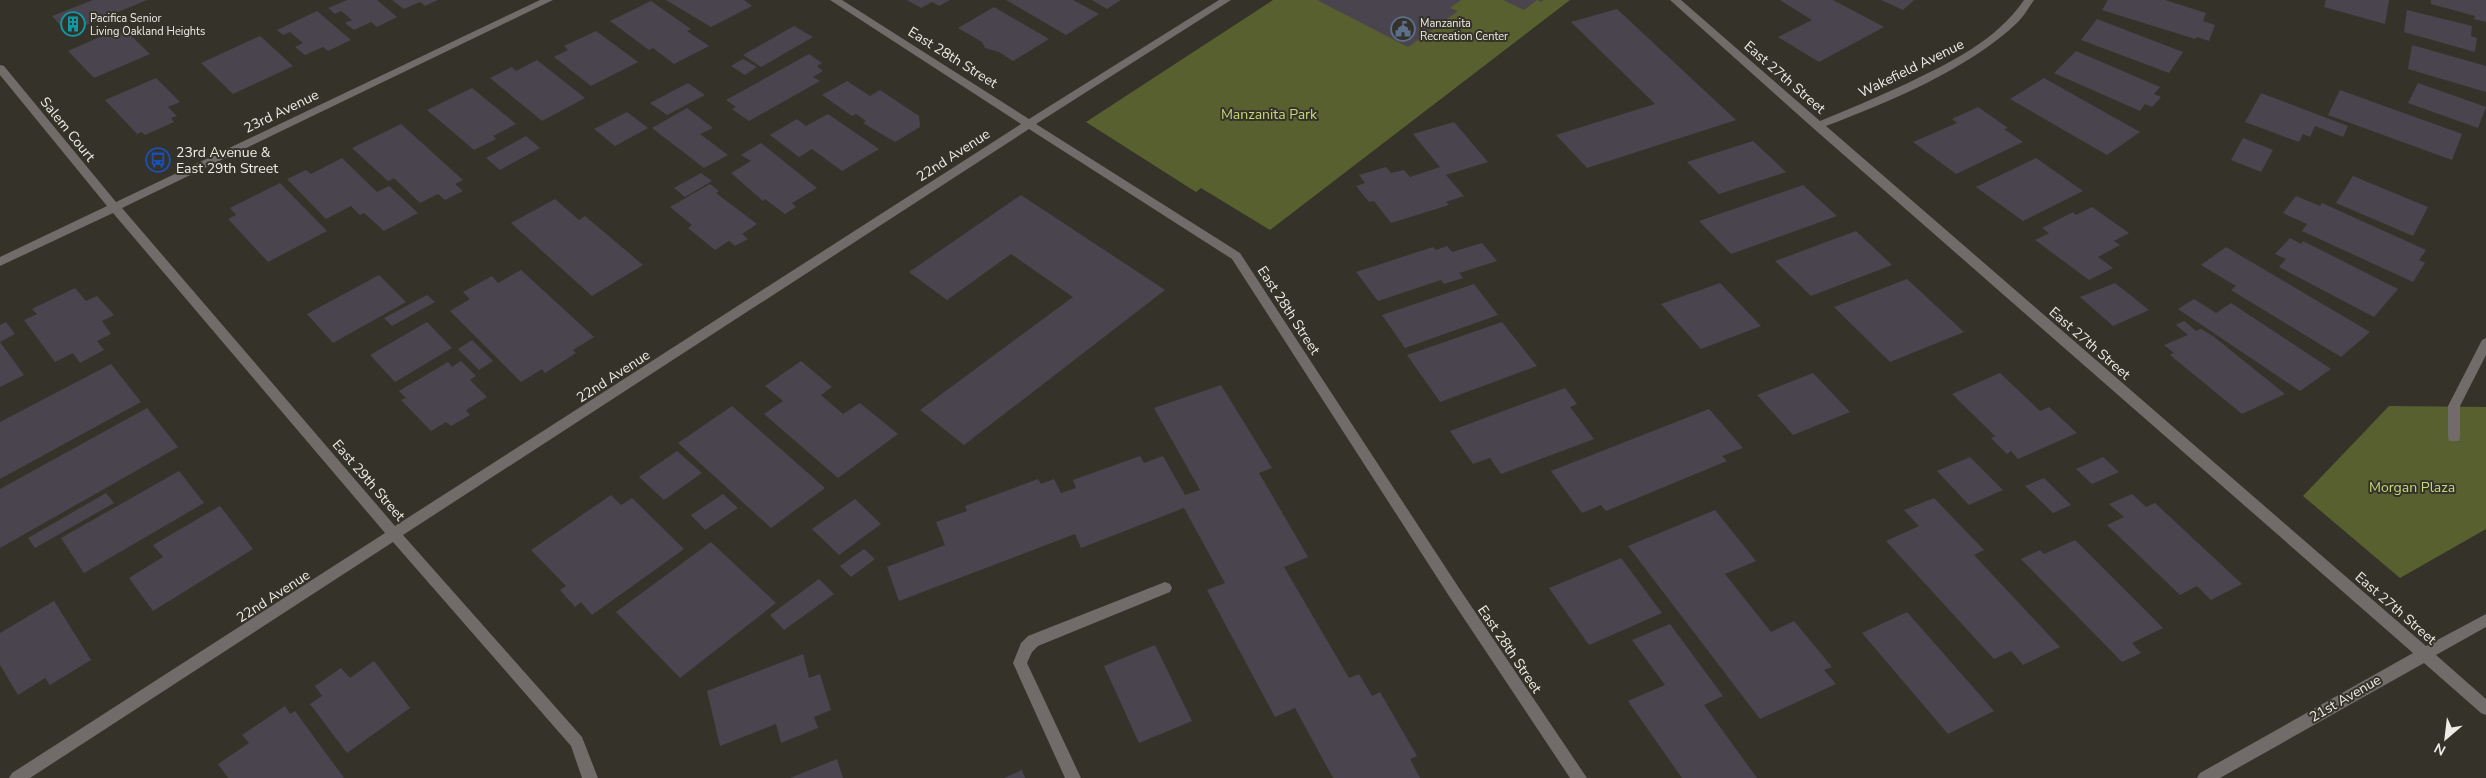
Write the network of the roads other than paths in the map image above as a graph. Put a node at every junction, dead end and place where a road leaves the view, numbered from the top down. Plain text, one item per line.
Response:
1 (548, 0) edge
2 (835, 0) edge
3 (1226, 0) edge
4 (1675, 0) edge
5 (2029, 0) edge
6 (0, 68) edge
7 (1030, 123) junction
8 (1817, 126) junction
9 (114, 208) junction
10 (0, 262) edge
11 (2486, 343) edge
12 (2454, 437) dead end
13 (395, 536) junction
14 (1166, 588) dead end
15 (2486, 620) edge
16 (2424, 653) junction
17 (2486, 708) edge
18 (17, 778) edge
19 (590, 778) edge
20 (1073, 778) edge
21 (1579, 778) edge
22 (2205, 778) edge

1 - 9 street, 23rd Avenue
2 - 7 street, East 28th Street
3 - 7 street, 22nd Avenue
4 - 8 street, East 27th Street
5 - 8 street, Wakefield Avenue
6 - 9 street, Salem Court
7 - 13 street, 22nd Avenue
7 - 21 street, East 28th Street
8 - 16 street, East 27th Street
9 - 10 street, 23rd Avenue
9 - 13 street, East 29th Street
11 - 12 street
13 - 18 street, 22nd Avenue
13 - 19 street, East 29th Street
14 - 20 street
15 - 16 street, 21st Avenue
16 - 17 street, East 27th Street
16 - 22 street, 21st Avenue

